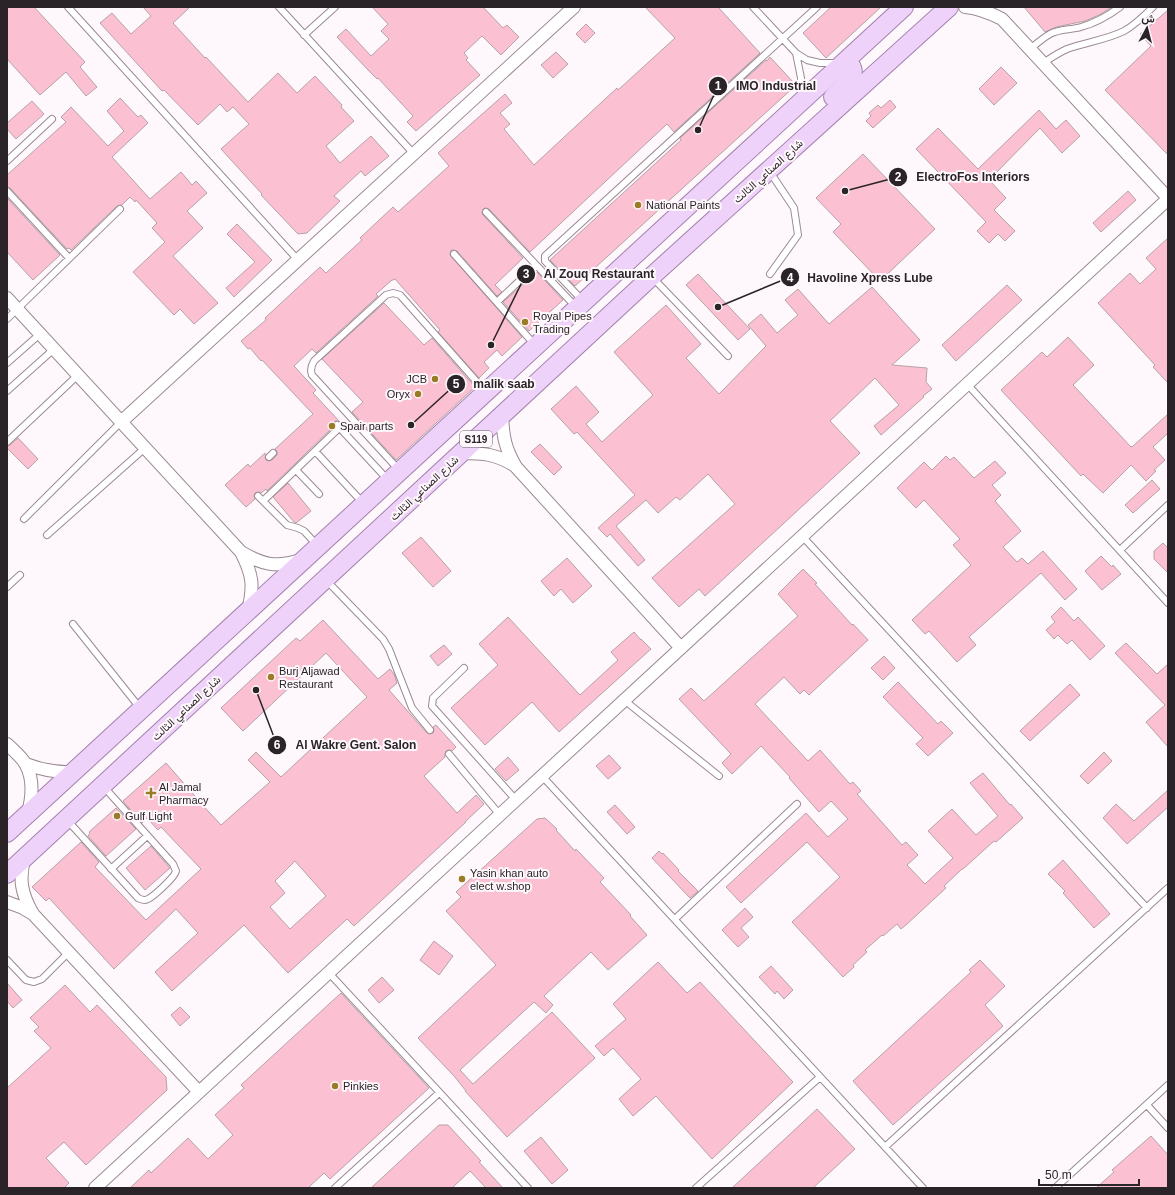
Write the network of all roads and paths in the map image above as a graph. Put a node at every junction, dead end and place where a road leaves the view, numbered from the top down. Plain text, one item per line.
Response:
1 (68, 7) edge
2 (279, 7) edge
3 (335, 7) edge
4 (574, 7) edge
5 (753, 7) edge
6 (817, 7) edge
7 (904, 7) edge
8 (949, 7) edge
9 (955, 7) edge
10 (966, 7) edge
11 (997, 7) edge
12 (1120, 7) edge
13 (1153, 7) edge
14 (1002, 19) junction
15 (304, 35) junction
16 (783, 39) junction
17 (1030, 49) junction
18 (796, 52) junction
19 (847, 61) junction
20 (1043, 63) junction
21 (801, 103) junction
22 (52, 119) dead end
23 (811, 132) junction
24 (414, 154) junction
25 (7, 161) edge
26 (769, 170) junction
27 (7, 190) edge
28 (1168, 198) edge
29 (120, 209) dead end
30 (486, 212) dead end
31 (454, 254) dead end
32 (69, 258) junction
33 (298, 260) junction
34 (536, 265) junction
35 (770, 274) dead end
36 (651, 277) junction
37 (7, 298) edge
38 (497, 302) junction
39 (580, 305) junction
40 (17, 309) junction
41 (7, 319) edge
42 (40, 334) junction
43 (536, 346) junction
44 (54, 349) junction
45 (728, 356) dead end
46 (7, 363) edge
47 (78, 375) junction
48 (967, 384) junction
49 (7, 390) edge
50 (486, 392) junction
51 (502, 415) junction
52 (121, 422) junction
53 (7, 442) edge
54 (145, 448) junction
55 (315, 451) junction
56 (462, 453) junction
57 (516, 467) junction
58 (296, 470) junction
59 (395, 476) junction
60 (319, 494) dead end
61 (258, 496) dead end
62 (263, 501) junction
63 (364, 504) junction
64 (1168, 506) edge
65 (24, 519) dead end
66 (47, 535) dead end
67 (802, 536) junction
68 (318, 547) junction
69 (1120, 550) junction
70 (241, 552) junction
71 (305, 559) junction
72 (20, 576) dead end
73 (325, 579) junction
74 (7, 587) edge
75 (1168, 603) edge
76 (247, 612) junction
77 (73, 624) dead end
78 (681, 648) junction
79 (464, 668) dead end
80 (624, 700) junction
81 (141, 710) junction
82 (430, 730) dead end
83 (7, 744) edge
84 (449, 754) dead end
85 (26, 764) junction
86 (74, 772) junction
87 (542, 776) junction
88 (719, 776) dead end
89 (102, 785) junction
90 (516, 800) junction
91 (797, 804) dead end
92 (28, 813) junction
93 (500, 815) junction
94 (66, 819) junction
95 (7, 833) edge
96 (147, 836) junction
97 (25, 857) junction
98 (111, 869) junction
99 (7, 874) edge
100 (1168, 888) edge
101 (7, 902) edge
102 (1147, 908) junction
103 (33, 914) junction
104 (675, 919) junction
105 (69, 952) junction
106 (7, 960) edge
107 (329, 972) junction
108 (820, 1077) junction
109 (1168, 1085) edge
110 (199, 1092) junction
111 (439, 1092) junction
112 (1147, 1105) junction
113 (1168, 1128) edge
114 (885, 1147) junction
115 (95, 1188) edge
116 (335, 1188) edge
117 (528, 1188) edge
118 (696, 1188) edge
119 (923, 1188) edge
120 (1056, 1188) edge

1 - 33 lane
2 - 15 lane
3 - 15 lane
4 - 24 street
5 - 16 lane
6 - 16 lane
7 - 19 main road, S119
8 - 9 street
8 - 23 main road, شارع الصناعي الثالث / S119
10 - 14 street
11 - 14 street
12 - 17 lane
13 - 20 lane
14 - 17 street
15 - 24 lane
16 - 18 lane
16 - 39 lane
17 - 20 street
18 - 19 lane
18 - 21 lane
19 - 21 main road, S119
19 - 23 main road
20 - 28 street
21 - 39 main road, S119
22 - 25 lane
23 - 26 main road, شارع الصناعي الثالث / S119
24 - 33 street
26 - 35 lane
26 - 36 main road, شارع الصناعي الثالث / S119
27 - 32 lane
28 - 48 street
29 - 32 lane
30 - 34 lane
31 - 38 lane
32 - 40 lane
33 - 52 street
34 - 38 lane
34 - 39 lane
36 - 45 lane
36 - 51 main road, شارع الصناعي الثالث / S119
37 - 40 street
38 - 43 lane
39 - 43 main road, S119
40 - 41 lane
40 - 42 street
42 - 44 street
42 - 46 lane
43 - 50 main road, S119
44 - 47 street
44 - 49 lane
47 - 52 street
47 - 53 lane
48 - 67 street
48 - 69 lane
50 - 59 main road, S119
50 - 59 lane
51 - 56 main road, شارع الصناعي الثالث / S119
51 - 57 street
52 - 54 street
52 - 65 lane
54 - 66 lane
54 - 70 street
55 - 58 lane
55 - 59 lane
55 - 63 lane
56 - 57 street
56 - 73 main road, شارع الصناعي الثالث / S119
57 - 78 street
58 - 60 lane
58 - 62 lane
59 - 63 main road, S119
61 - 62 lane
62 - 68 lane
63 - 68 main road, S119
64 - 69 lane
67 - 78 street
67 - 102 lane
68 - 71 main road, S119
69 - 75 lane
70 - 71 street
70 - 76 street
71 - 76 main road, S119
72 - 74 lane
73 - 82 lane
73 - 89 main road, شارع الصناعي الثالث / S119
76 - 81 main road, S119
77 - 81 lane
78 - 80 street
79 - 90 lane
80 - 87 street
80 - 88 lane
81 - 86 main road, S119
83 - 85 street
84 - 93 lane
85 - 86 street
85 - 92 street
86 - 92 main road, S119
87 - 90 street
87 - 104 lane
89 - 94 main road, شارع الصناعي الثالث / S119
89 - 96 lane
90 - 93 street
91 - 104 lane
92 - 95 main road, S119
93 - 107 street
94 - 97 main road, شارع الصناعي الثالث / S119
94 - 98 lane
96 - 98 lane
96 - 98 lane
97 - 99 main road, شارع الصناعي الثالث / S119
97 - 103 street
100 - 102 lane
101 - 103 street
102 - 114 lane
103 - 105 street
104 - 108 lane
105 - 106 lane
105 - 110 street
107 - 110 street
107 - 111 lane
108 - 114 lane
108 - 118 lane
109 - 112 lane
110 - 115 street
111 - 116 lane
111 - 117 lane
112 - 113 lane
112 - 120 lane
114 - 119 lane

